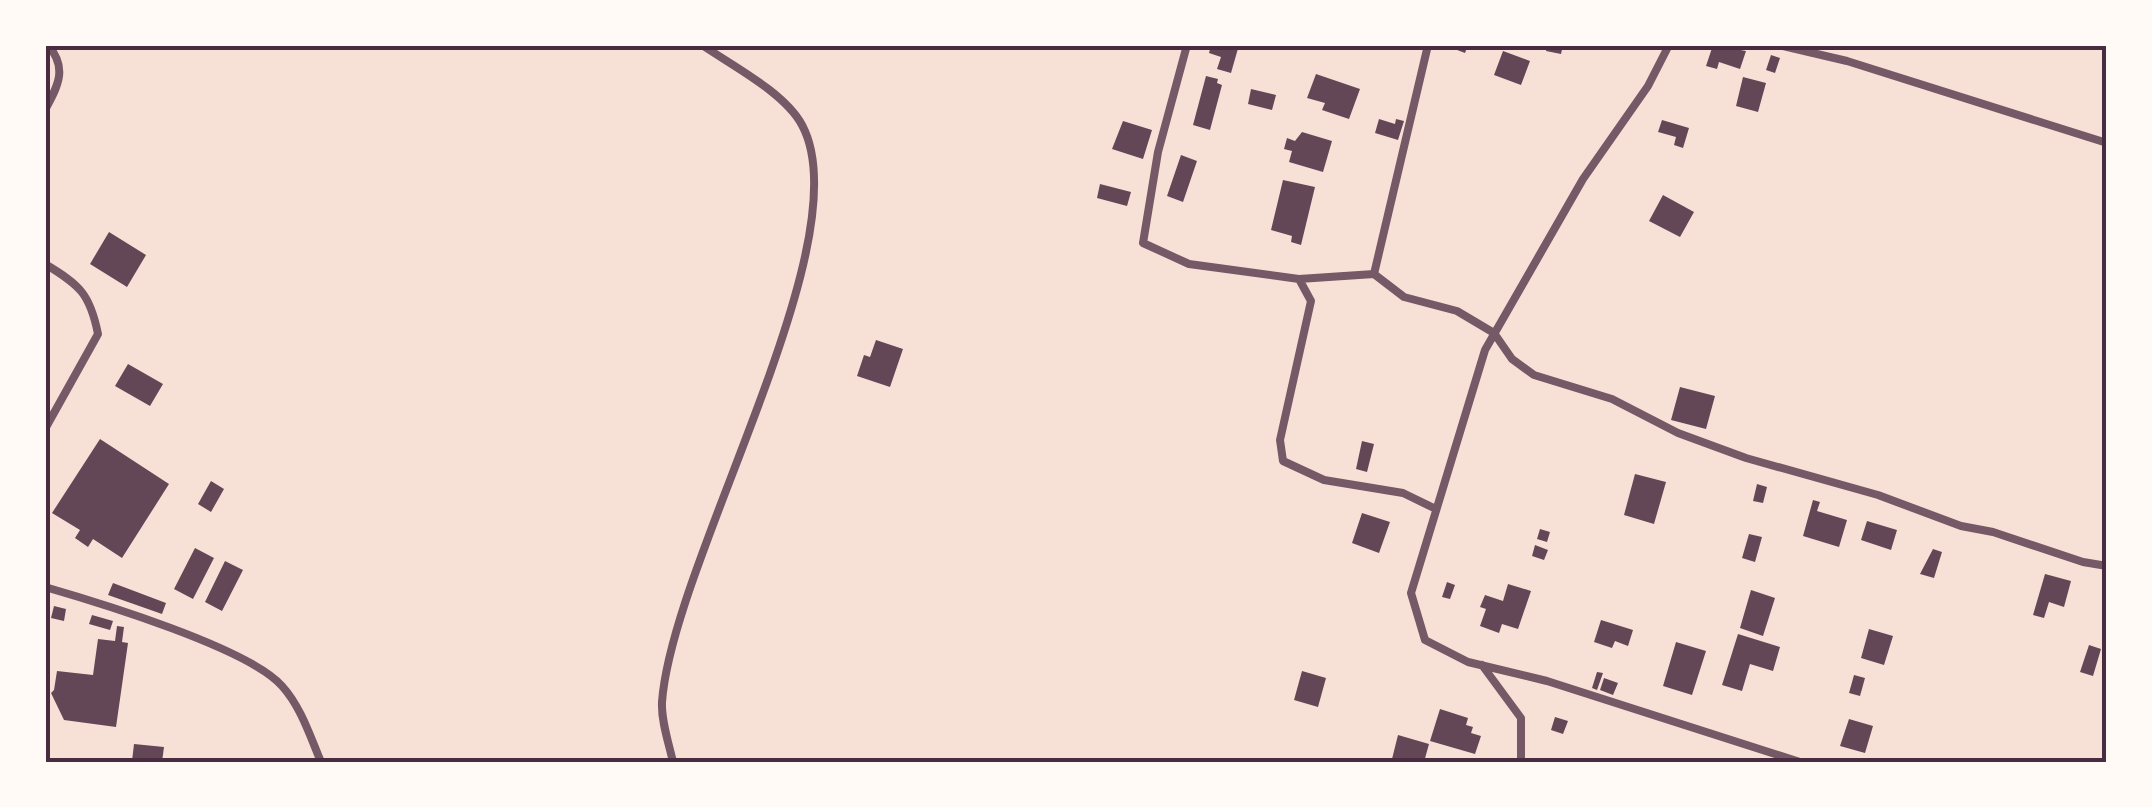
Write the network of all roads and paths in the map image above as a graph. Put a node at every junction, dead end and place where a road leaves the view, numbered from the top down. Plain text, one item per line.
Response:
1 (48, 45) edge
2 (702, 45) edge
3 (1188, 45) edge
4 (1428, 45) edge
5 (1669, 45) edge
6 (1778, 45) edge
7 (1810, 48) edge
8 (45, 110) edge
9 (2107, 144) edge
10 (45, 264) edge
11 (1374, 274) junction
12 (1299, 279) junction
13 (1494, 334) junction
14 (45, 429) edge
15 (1436, 509) junction
16 (2107, 566) edge
17 (45, 586) edge
18 (1482, 665) junction
19 (321, 762) edge
20 (673, 762) edge
21 (1522, 762) edge
22 (1800, 762) edge

1 - 8 street
2 - 20 street
3 - 12 street
4 - 11 street
5 - 13 street
6 - 7 street
7 - 9 street
10 - 14 street
11 - 12 street
11 - 13 street
12 - 15 street
13 - 15 street
13 - 16 street
15 - 18 street
17 - 19 street
18 - 21 street
18 - 22 street

